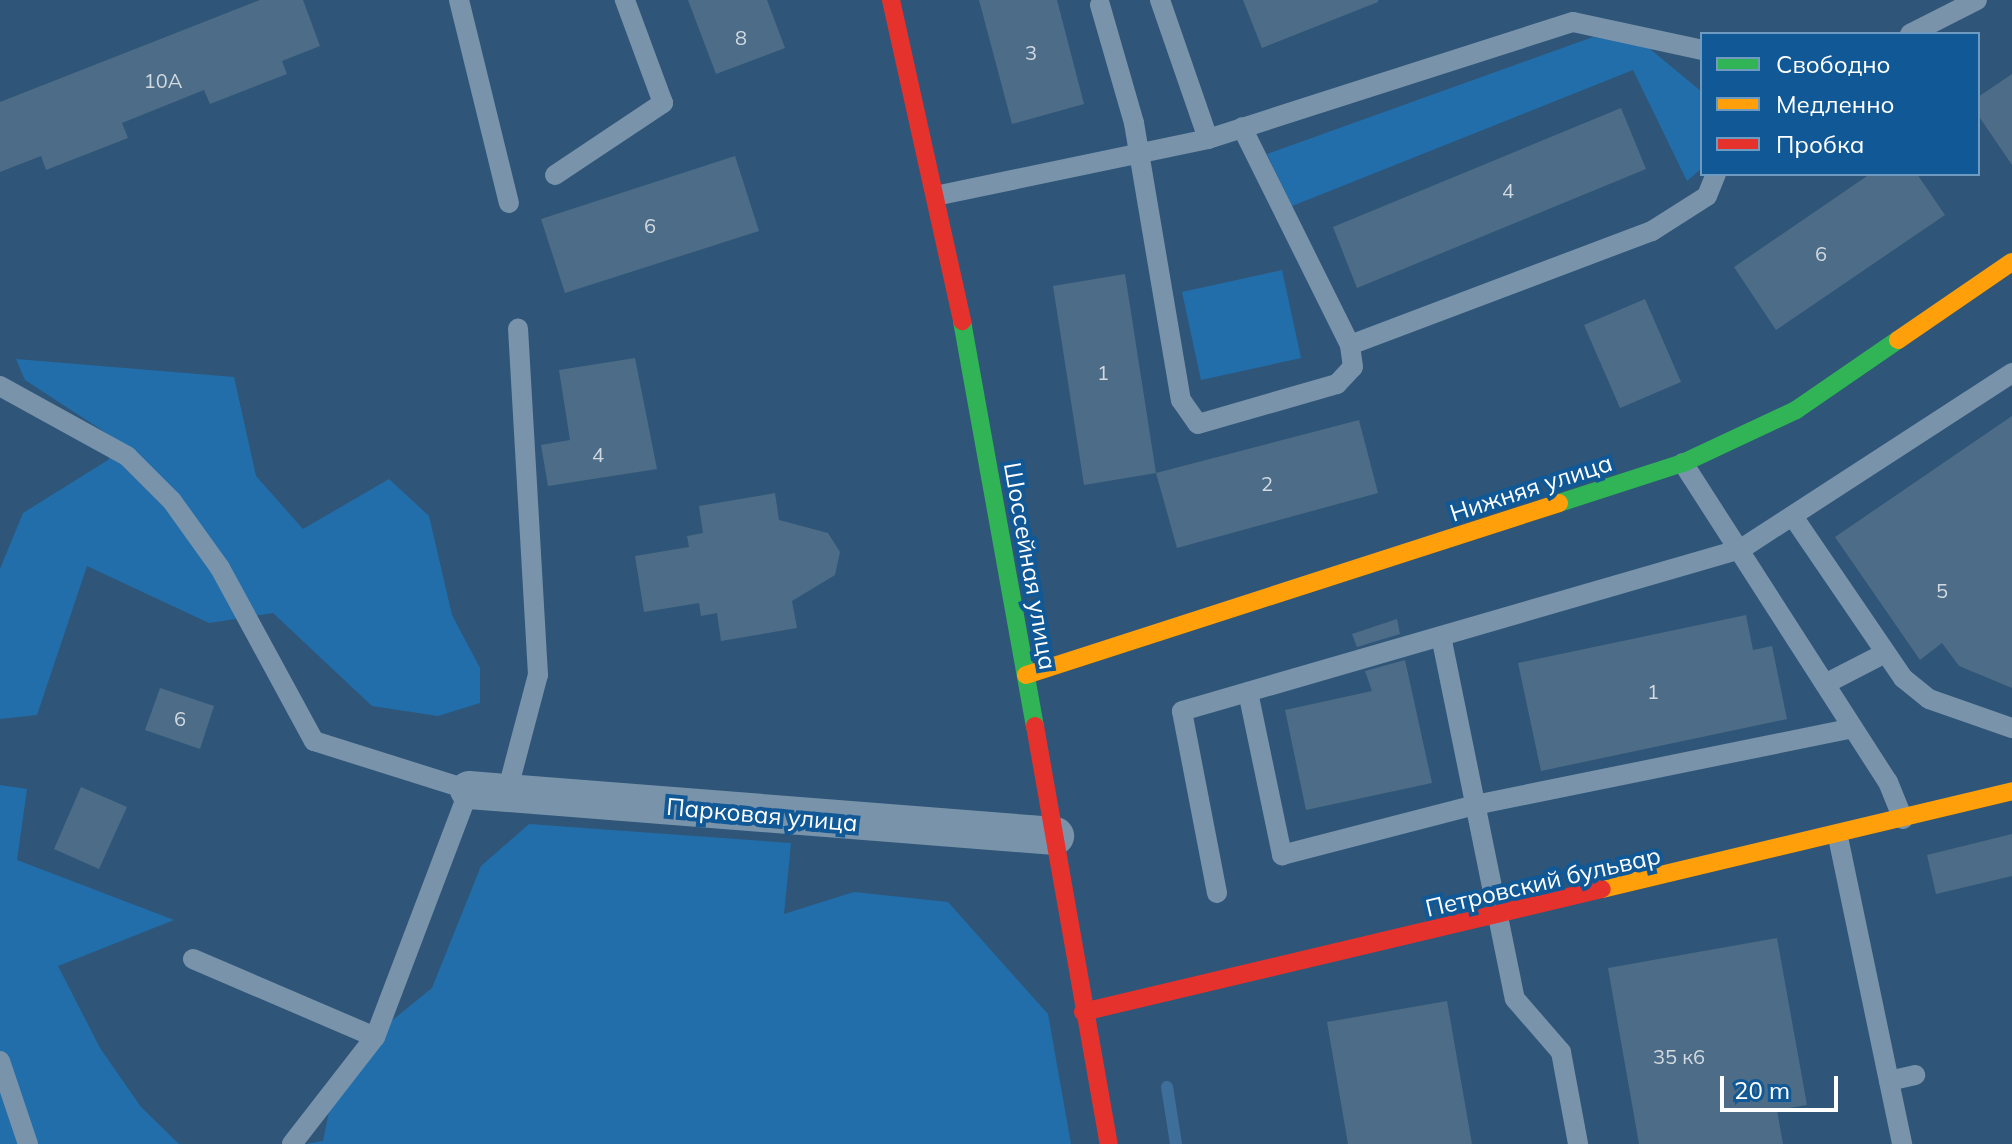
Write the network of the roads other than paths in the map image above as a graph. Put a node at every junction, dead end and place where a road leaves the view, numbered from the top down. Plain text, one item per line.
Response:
1 (459, 0) edge
2 (625, 0) edge
3 (891, 0) edge
4 (1160, 0) edge
5 (1977, 0) edge
6 (1100, 5) dead end
7 (1914, 32) edge
8 (1700, 50) edge
9 (1242, 127) junction
10 (1208, 139) junction
11 (1141, 156) junction
12 (555, 175) dead end
13 (1715, 176) edge
14 (940, 195) junction
15 (509, 203) dead end
16 (2012, 262) edge
17 (518, 329) dead end
18 (1350, 345) junction
19 (2012, 373) edge
20 (0, 386) edge
21 (1683, 463) junction
22 (1794, 518) junction
23 (1741, 549) junction
24 (1442, 641) junction
25 (1885, 653) junction
26 (1026, 675) junction
27 (1825, 684) junction
28 (1248, 692) junction
29 (1852, 728) junction
30 (2012, 728) edge
31 (469, 790) junction
32 (2012, 791) edge
33 (507, 792) junction
34 (1475, 805) junction
35 (1903, 819) junction
36 (1055, 836) junction
37 (1838, 837) junction
38 (1217, 893) dead end
39 (1500, 917) junction
40 (193, 959) dead end
41 (1083, 1012) junction
42 (375, 1037) junction
43 (0, 1061) edge
44 (1915, 1075) dead end
45 (1889, 1081) junction
46 (28, 1144) edge
47 (292, 1144) edge
48 (1109, 1144) edge
49 (1578, 1144) edge
50 (1902, 1144) edge

1 - 15 lane
2 - 12 lane
3 - 14 street, Шоссейная улица
4 - 10 lane
5 - 7 lane
6 - 11 lane
8 - 9 lane
9 - 10 lane
9 - 18 lane
10 - 11 lane
11 - 14 lane
11 - 18 lane
13 - 18 lane
14 - 26 street, Шоссейная улица
16 - 21 street, Нижняя улица
17 - 33 lane
19 - 22 lane
20 - 31 lane
21 - 23 lane
21 - 26 street, Нижняя улица
22 - 23 lane
22 - 25 lane
23 - 24 lane
23 - 27 lane
24 - 28 lane
24 - 34 lane
25 - 27 lane
25 - 30 lane
26 - 36 street, Шоссейная улица
27 - 29 lane
28 - 34 lane
28 - 38 lane
29 - 34 lane
29 - 35 lane
31 - 33 street, Парковая улица
31 - 42 lane
32 - 35 street, Петровский бульвар
33 - 36 street, Парковая улица
34 - 39 lane
35 - 37 street, Петровский бульвар
36 - 41 street, Шоссейная улица
37 - 39 street, Петровский бульвар
37 - 45 lane
39 - 41 street, Петровский бульвар
39 - 49 lane
40 - 42 lane
41 - 48 street, Шоссейная улица
42 - 47 lane
43 - 46 lane
44 - 45 lane
45 - 50 lane

